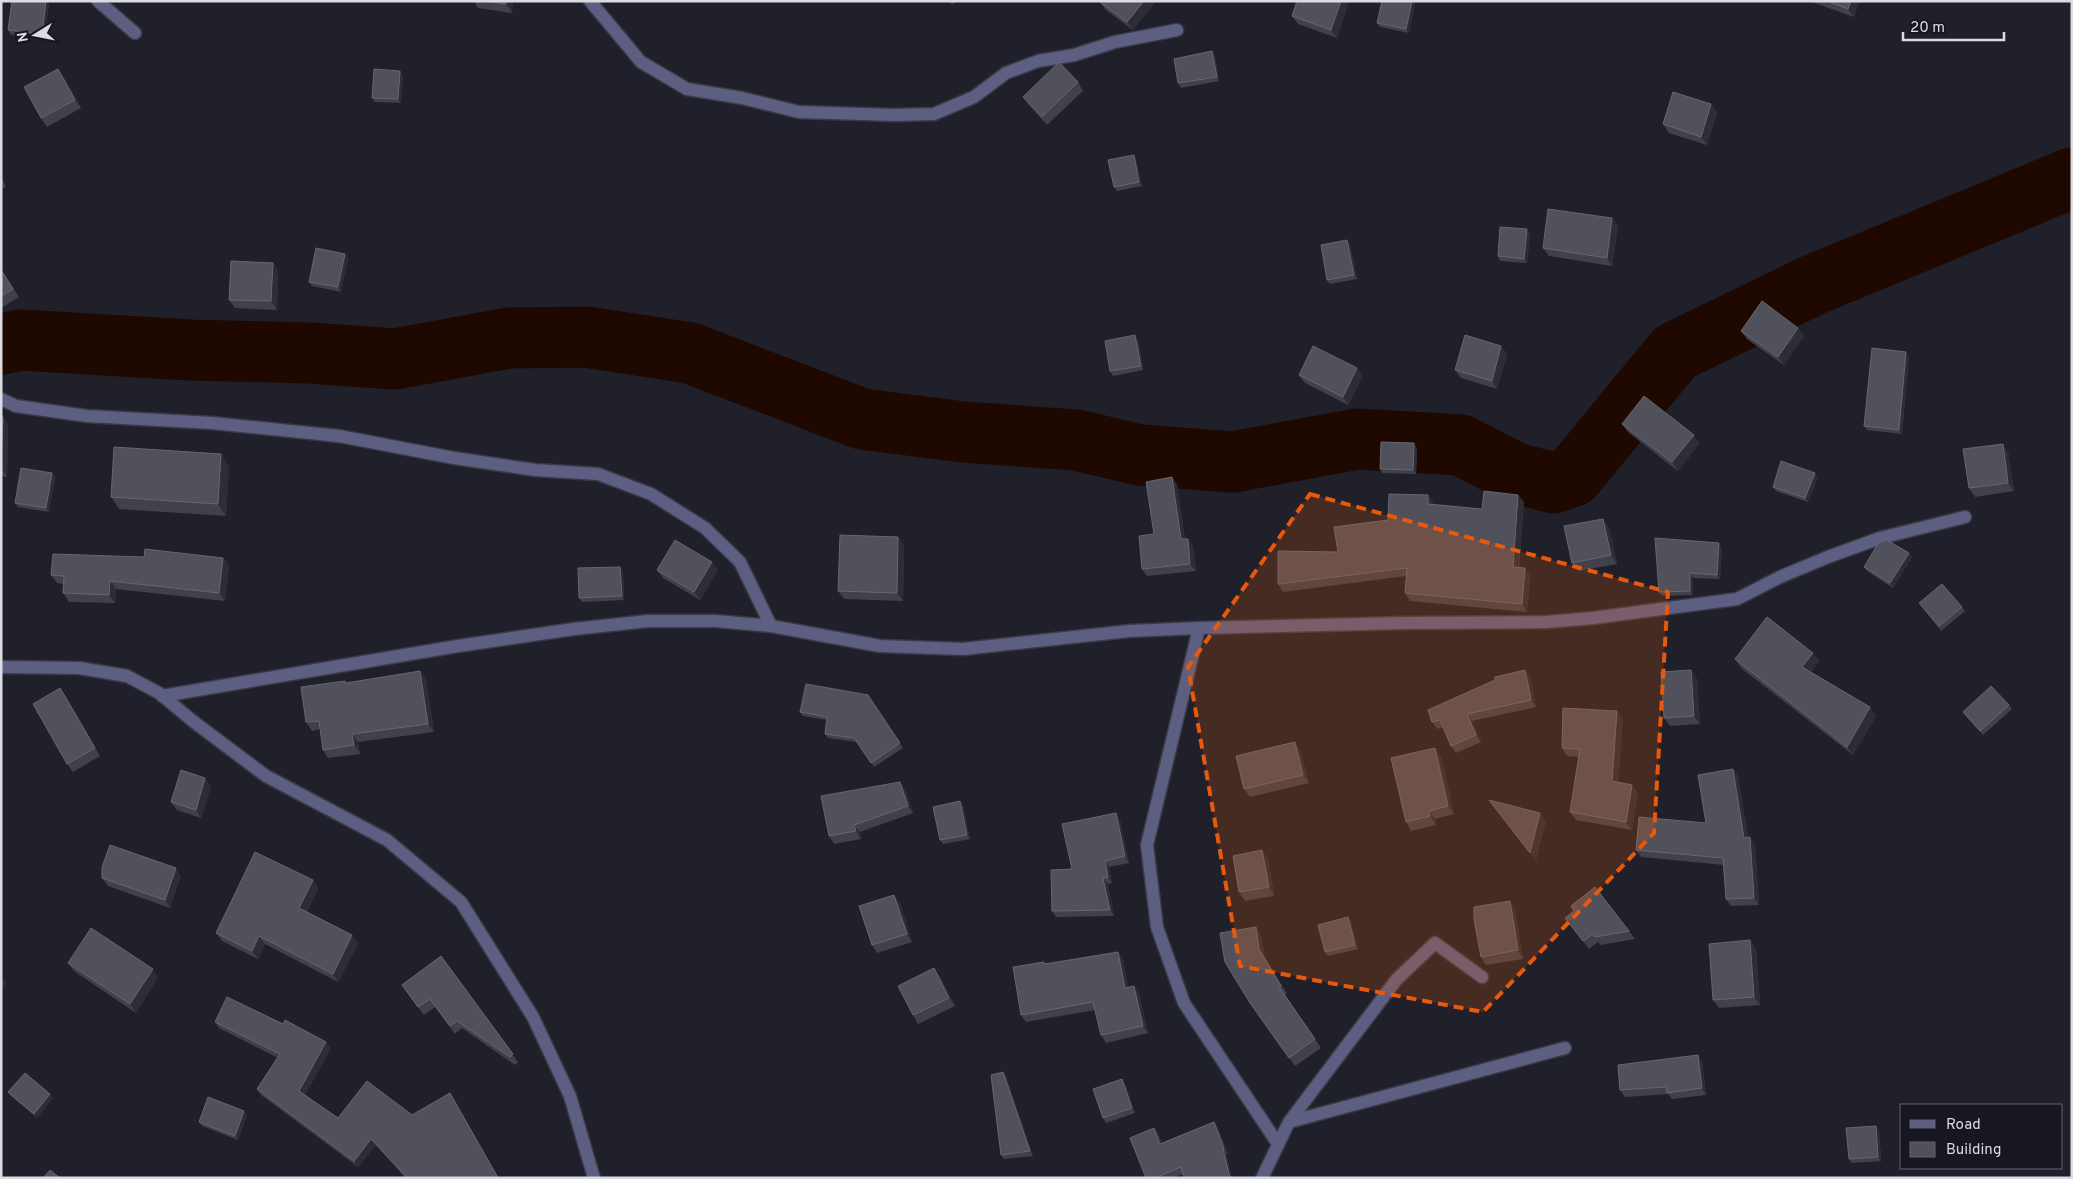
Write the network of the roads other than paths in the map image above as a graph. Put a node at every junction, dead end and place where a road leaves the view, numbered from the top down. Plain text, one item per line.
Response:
1 (98, 1) edge
2 (590, 1) edge
3 (1178, 30) dead end
4 (135, 34) dead end
5 (1, 399) edge
6 (1965, 517) dead end
7 (771, 626) junction
8 (1199, 628) junction
9 (1, 667) edge
10 (162, 696) junction
11 (1482, 977) dead end
12 (1565, 1048) dead end
13 (1289, 1122) junction
14 (1278, 1144) junction
15 (594, 1178) edge
16 (1262, 1178) edge

1 - 4 street
2 - 3 street
5 - 7 street
6 - 8 street
7 - 8 street
7 - 10 street
8 - 14 street
9 - 10 street
10 - 15 street
11 - 13 street
12 - 13 street
13 - 14 street
14 - 16 street

